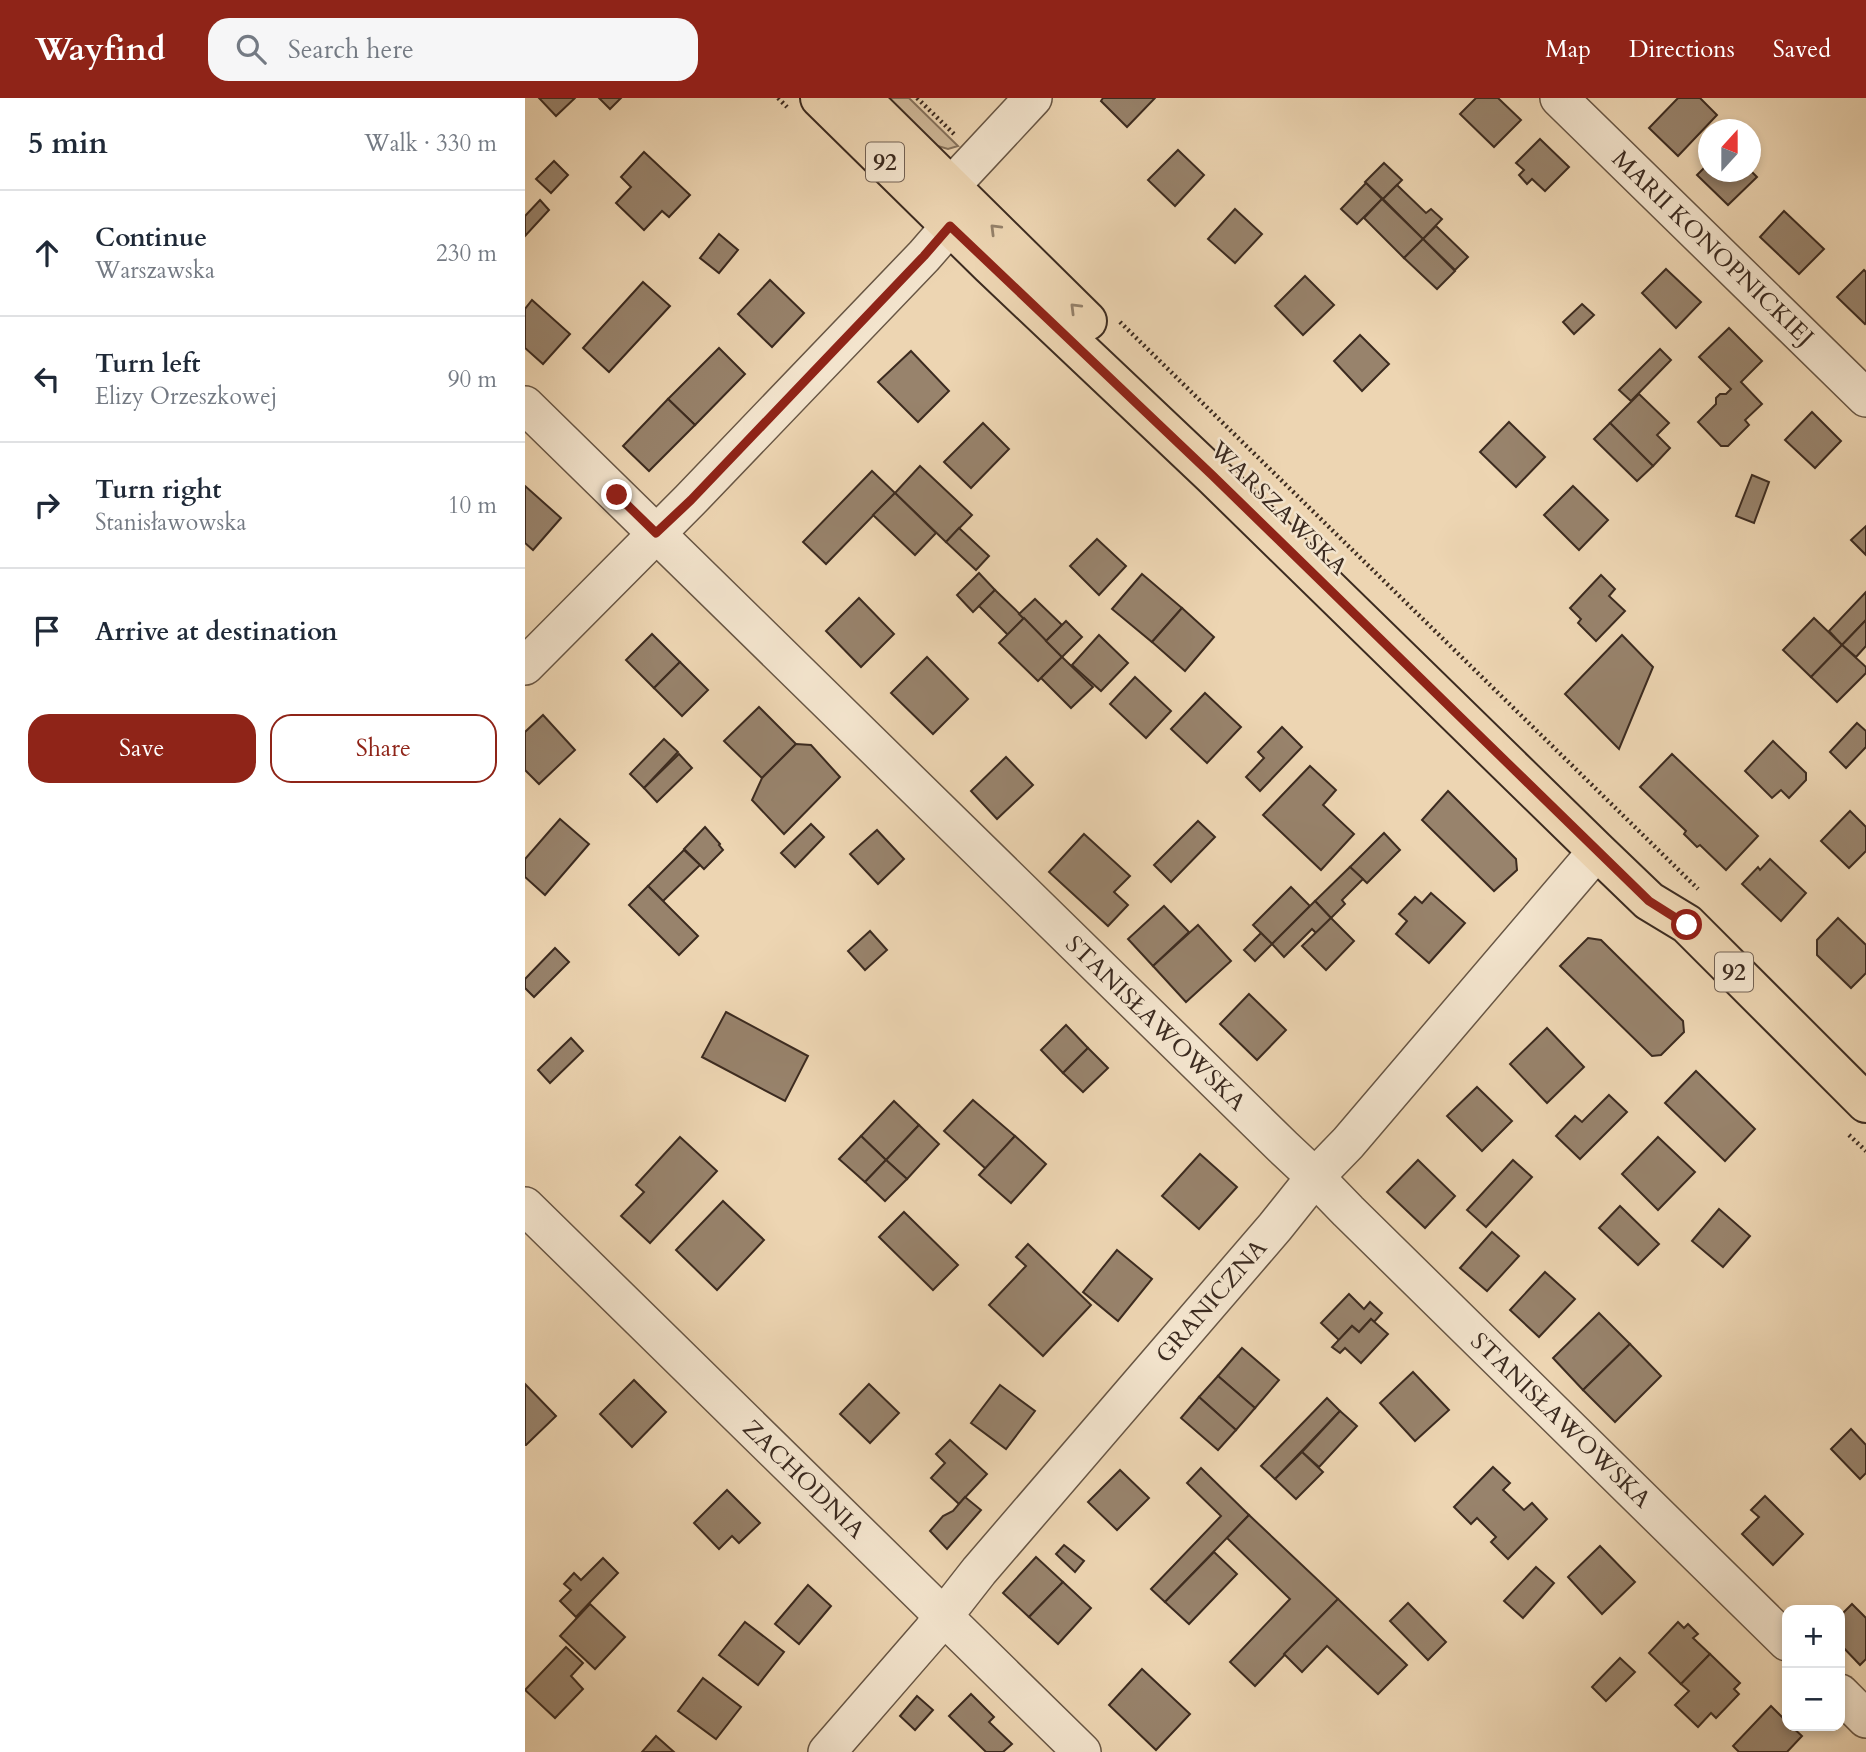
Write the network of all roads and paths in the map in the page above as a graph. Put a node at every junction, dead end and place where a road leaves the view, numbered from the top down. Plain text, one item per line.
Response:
1 (820, 98) edge
2 (861, 98) edge
3 (917, 98) edge
4 (1033, 98) edge
5 (1559, 98) edge
6 (962, 142) dead end
7 (940, 175) junction
8 (950, 226) junction
9 (1114, 316) dead end
10 (1866, 398) edge
11 (525, 405) edge
12 (656, 533) junction
13 (525, 666) edge
14 (1597, 851) junction
15 (1695, 908) junction
16 (1866, 1103) edge
17 (1315, 1177) junction
18 (525, 1206) edge
19 (944, 1616) junction
20 (1782, 1637) edge
21 (1845, 1698) edge
22 (1866, 1719) edge
23 (827, 1752) edge
24 (1082, 1752) edge

1 - 8 main road, WARSZAWSKA / 92
2 - 7 main road, WARSZAWSKA / 92
3 - 6 path
4 - 7 street
5 - 10 street, MARII KONOPNICKIEJ
7 - 8 main road
15 -> 7 main road, WARSZAWSKA / 92
8 - 12 street
8 - 14 main road, WARSZAWSKA / 92
9 - 15 path
11 - 12 street, STANISŁAWOWSKA
12 - 13 street
12 - 17 street, STANISŁAWOWSKA
14 - 15 main road, WARSZAWSKA / 92
14 - 17 street, GRANICZNA
15 - 16 main road, WARSZAWSKA / 92
17 - 19 street, GRANICZNA
17 - 20 street, STANISŁAWOWSKA
18 - 19 street, ZACHODNIA
19 - 23 street, GRANICZNA
19 - 24 street, ZACHODNIA
21 - 22 street

